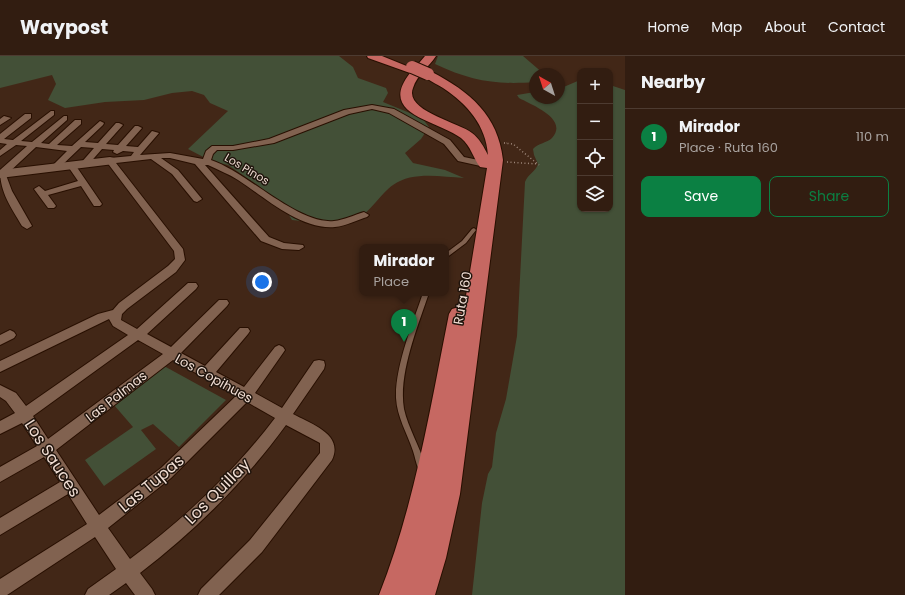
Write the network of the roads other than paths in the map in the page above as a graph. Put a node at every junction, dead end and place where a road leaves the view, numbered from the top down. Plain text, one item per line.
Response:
1 (372, 56) edge
2 (381, 56) edge
3 (418, 56) edge
4 (431, 56) edge
5 (407, 67) junction
6 (51, 113) dead end
7 (28, 116) dead end
8 (8, 118) dead end
9 (64, 118) dead end
10 (78, 122) dead end
11 (0, 123) edge
12 (100, 123) dead end
13 (119, 125) dead end
14 (138, 128) dead end
15 (155, 133) dead end
16 (0, 140) edge
17 (14, 142) junction
18 (32, 144) junction
19 (51, 146) junction
20 (77, 146) junction
21 (100, 146) junction
22 (120, 148) junction
23 (140, 150) junction
24 (0, 154) edge
25 (152, 156) junction
26 (133, 158) junction
27 (110, 161) junction
28 (202, 162) junction
29 (84, 164) junction
30 (71, 165) junction
31 (56, 166) junction
32 (490, 169) junction
33 (1, 174) edge
34 (82, 183) junction
35 (3, 192) edge
36 (197, 199) dead end
37 (97, 204) dead end
38 (52, 206) dead end
39 (364, 215) dead end
40 (27, 226) dead end
41 (474, 230) junction
42 (299, 247) dead end
43 (449, 254) edge
44 (192, 286) dead end
45 (425, 296) edge
46 (223, 303) dead end
47 (117, 313) junction
48 (244, 331) dead end
49 (136, 335) junction
50 (279, 350) dead end
51 (171, 354) junction
52 (319, 365) dead end
53 (0, 367) edge
54 (206, 374) junction
55 (0, 390) edge
56 (245, 396) junction
57 (24, 415) junction
58 (283, 418) junction
59 (0, 428) edge
60 (47, 448) junction
61 (0, 475) edge
62 (70, 484) junction
63 (424, 507) junction
64 (98, 526) junction
65 (0, 527) edge
66 (128, 572) junction
67 (0, 589) edge
68 (94, 595) edge
69 (146, 595) edge
70 (207, 595) edge
71 (395, 595) edge
72 (419, 595) edge

1 - 5 highway, Ruta 160
2 - 5 highway, Ruta 160
3 - 5 highway
4 - 32 highway
5 - 32 highway, Ruta 160
6 - 17 street
7 - 16 street
8 - 11 street
9 - 18 street
10 - 19 street
12 - 20 street
13 - 21 street
14 - 22 street
15 - 23 street
16 - 17 street
17 - 18 street
17 - 24 street
18 - 19 street
18 - 33 street
19 - 20 street
20 - 21 street
20 - 31 street
21 - 22 street
21 - 29 street
22 - 23 street
22 - 27 street
23 - 26 street
25 - 26 street, Los Pinos
25 - 28 street, Los Pinos
25 - 36 street
26 - 27 street, Los Pinos
27 - 29 street
27 - 47 street
28 - 32 street
28 - 39 street, Los Pinos
28 - 42 street
29 - 30 street
30 - 31 street
30 - 34 street
31 - 33 street
32 - 41 highway, Ruta 160
32 - 72 highway, Ruta 160
33 - 35 street
34 - 37 street
34 - 38 street
35 - 40 street
41 - 43 lane
41 - 63 highway, Ruta 160
44 - 49 street, Los Sauces
45 - 63 lane
46 - 51 street, Las Palmas
47 - 49 street, Los Copihues
47 - 53 street
48 - 54 street
49 - 51 street, Los Copihues
49 - 57 street, Los Sauces
50 - 56 street, Las Tupas
51 - 54 street, Los Copihues
51 - 60 street, Las Palmas
52 - 58 street, Los Quillay
54 - 56 street, Los Copihues
55 - 57 street
56 - 58 street, Los Copihues
56 - 64 street, Las Tupas
57 - 59 street
57 - 60 street, Los Sauces
58 - 66 street, Los Quillay
58 - 70 street, Los Copihues
60 - 61 street, Las Palmas
60 - 62 street, Los Sauces
62 - 64 street, Los Sauces
62 - 65 street
63 - 71 highway, Ruta 160
64 - 66 street, Los Sauces
64 - 67 street, Las Tupas
66 - 68 street, Los Quillay
66 - 69 street, Los Sauces

